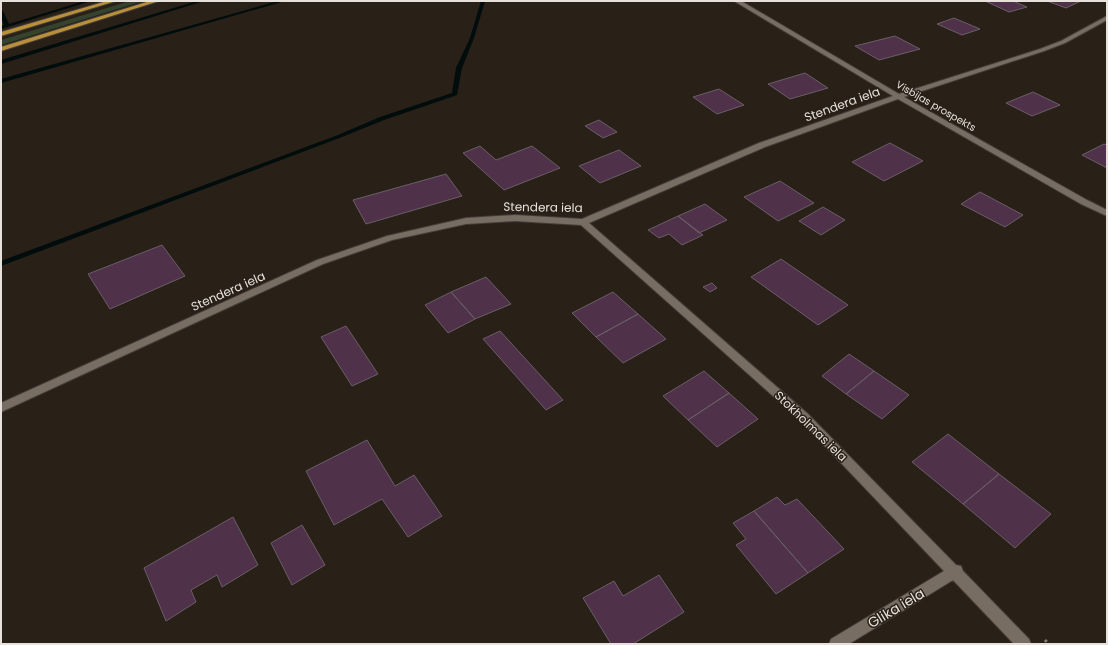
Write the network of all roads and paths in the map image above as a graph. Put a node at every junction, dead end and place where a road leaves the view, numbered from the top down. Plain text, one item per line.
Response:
1 (113, 1) edge
2 (156, 1) edge
3 (736, 1) edge
4 (1107, 18) edge
5 (1, 34) edge
6 (1, 49) edge
7 (898, 96) junction
8 (1107, 213) edge
9 (583, 222) junction
10 (1, 408) edge
11 (956, 571) junction
12 (1043, 639) dead end
13 (836, 644) edge
14 (1024, 644) edge
15 (1048, 644) edge

1 - 5 main road
2 - 6 main road
3 - 7 street, Visbijas prospekts
4 - 7 street, Stendera iela
7 - 8 street, Visbijas prospekts
7 - 9 street, Stendera iela
9 - 10 street, Stendera iela
9 - 11 street, Stokholmas iela
11 - 13 street, Glika iela
11 - 14 street, Stokholmas iela
12 - 15 path

